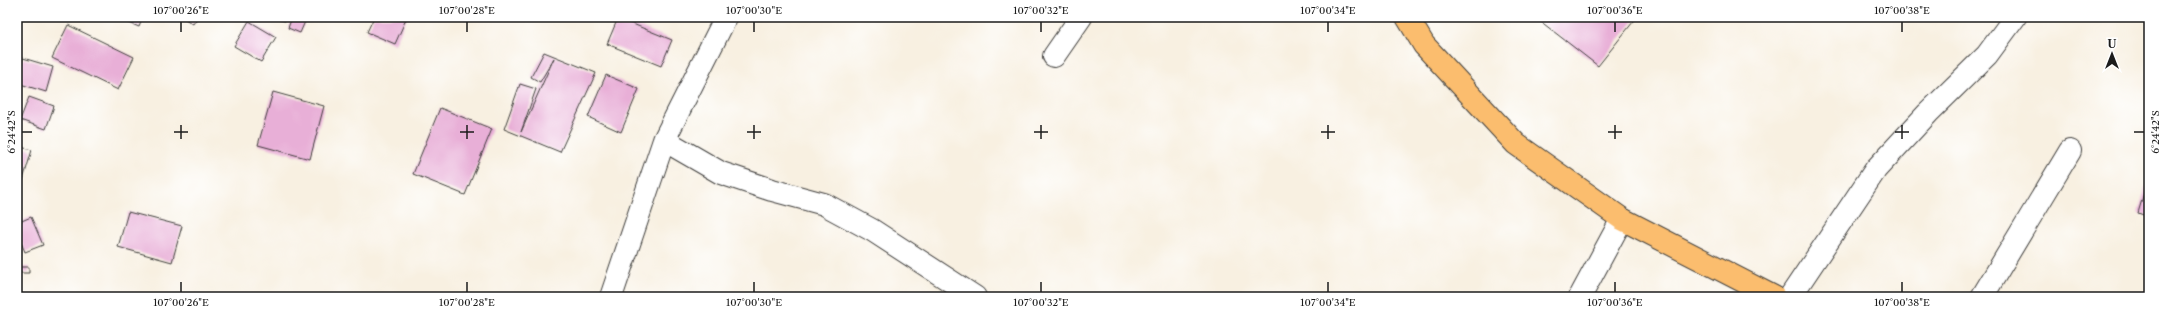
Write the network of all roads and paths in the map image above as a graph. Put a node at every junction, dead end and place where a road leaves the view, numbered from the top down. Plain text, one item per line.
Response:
1 (726, 17) edge
2 (1080, 17) edge
3 (1407, 17) edge
4 (2015, 17) edge
5 (1054, 56) dead end
6 (664, 140) junction
7 (2070, 151) dead end
8 (1622, 218) junction
9 (611, 297) edge
10 (975, 297) edge
11 (1580, 297) edge
12 (1774, 297) edge
13 (1790, 297) edge
14 (1982, 297) edge

1 - 6 street
2 - 5 street
3 - 8 main road
4 - 13 street
6 - 9 street
6 - 10 street
7 - 14 street
8 - 11 street
8 - 12 main road

